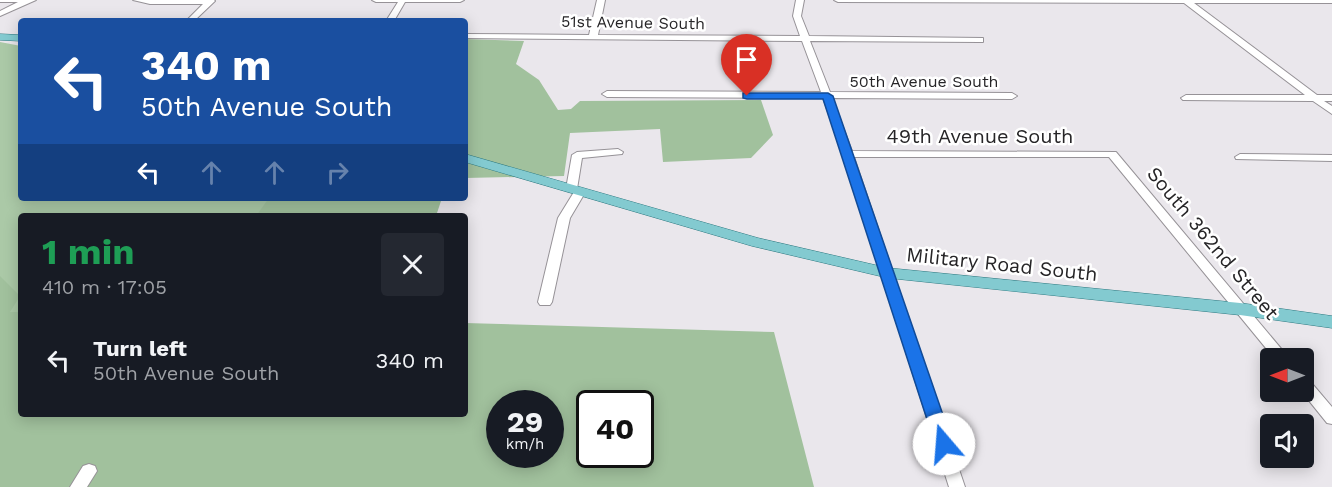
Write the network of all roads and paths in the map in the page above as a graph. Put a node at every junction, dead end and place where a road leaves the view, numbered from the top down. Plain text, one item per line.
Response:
1 (0, 0) edge
2 (27, 0) edge
3 (32, 0) edge
4 (137, 0) edge
5 (376, 0) edge
6 (403, 0) edge
7 (460, 0) edge
8 (601, 0) edge
9 (800, 0) edge
10 (838, 0) edge
11 (1186, 0) edge
12 (211, 1) edge
13 (1332, 1) edge
14 (0, 14) edge
15 (193, 18) edge
16 (392, 18) edge
17 (468, 36) edge
18 (0, 37) edge
19 (593, 37) junction
20 (18, 38) edge
21 (806, 39) junction
22 (980, 40) dead end
23 (608, 94) dead end
24 (828, 96) junction
25 (1012, 96) dead end
26 (1186, 98) dead end
27 (1315, 98) junction
28 (1332, 98) edge
29 (1332, 111) edge
30 (618, 152) dead end
31 (848, 154) junction
32 (1112, 154) joint
33 (1240, 157) dead end
34 (1332, 158) edge
35 (468, 159) edge
36 (576, 190) junction
37 (888, 273) junction
38 (545, 302) dead end
39 (1240, 309) junction
40 (1332, 322) edge
41 (1273, 348) edge
42 (1314, 396) edge
43 (1332, 418) edge
44 (89, 471) dead end
45 (78, 487) edge
46 (957, 487) edge

1 - 2 street
2 - 3 street
2 - 14 street
4 - 12 street
5 - 6 street
6 - 7 street
6 - 16 street
8 - 19 street
9 - 21 street
10 - 11 street
11 - 13 street
11 - 27 street
12 - 15 street
17 - 19 street, 51st Avenue South
18 - 20 main road
19 - 21 street, 51st Avenue South
21 - 22 street, 51st Avenue South
21 - 24 street
23 - 24 street, 50th Avenue South
24 - 25 street, 50th Avenue South
24 - 31 street
26 - 27 street
27 - 28 street
27 - 29 street
30 - 36 street
31 - 32 street, 49th Avenue South
31 - 37 street
32 - 39 street, South 362nd Street
33 - 34 street
35 - 36 main road, Military Road South
36 - 37 main road, Military Road South
36 - 38 street
37 - 39 main road, Military Road South
37 - 46 street
39 - 40 main road, Military Road South
39 - 41 street, South 362nd Street
42 - 43 street
44 - 45 street

